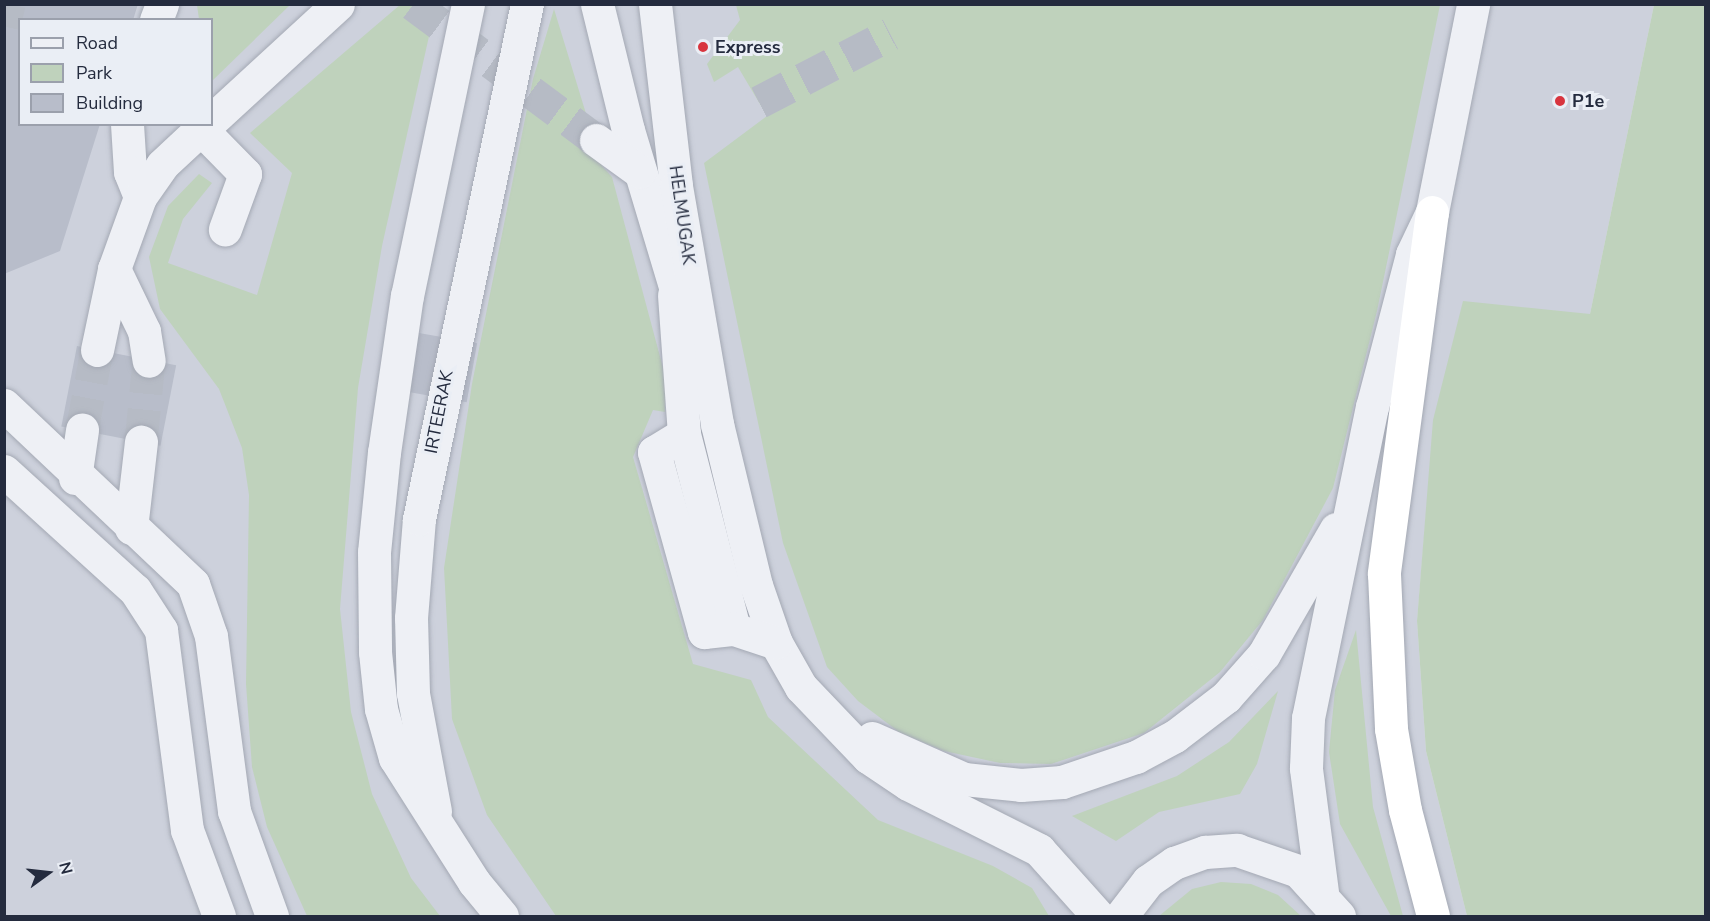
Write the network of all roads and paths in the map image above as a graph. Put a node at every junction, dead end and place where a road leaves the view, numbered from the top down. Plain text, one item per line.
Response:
1 (338, 4) edge
2 (468, 4) edge
3 (527, 4) edge
4 (597, 4) edge
5 (655, 4) edge
6 (1473, 4) edge
7 (213, 118) edge
8 (127, 126) edge
9 (204, 126) edge
10 (208, 126) edge
11 (596, 140) tunnel mouth
12 (640, 172) junction
13 (140, 197) junction
14 (1432, 212) junction
15 (225, 229) dead end
16 (114, 269) junction
17 (672, 275) junction
18 (97, 350) tunnel mouth
19 (150, 361) tunnel mouth
20 (4, 405) edge
21 (717, 424) junction
22 (82, 430) tunnel mouth
23 (141, 442) tunnel mouth
24 (4, 471) edge
25 (75, 478) junction
26 (1354, 495) junction
27 (131, 528) junction
28 (776, 643) junction
29 (829, 720) junction
30 (437, 824) junction
31 (1331, 904) edge
32 (219, 916) edge
33 (272, 916) edge
34 (502, 916) edge
35 (1098, 916) edge
36 (1121, 916) edge
37 (1433, 916) edge

1 - 7 street
2 - 30 street
3 - 30 street, IRTEERAK
4 - 12 street
5 - 21 street, HELMUGAK
6 - 14 street
8 - 13 street
9 - 13 street
10 - 15 street
11 - 12 street
12 - 17 street
13 - 16 street
14 - 26 street
14 - 37 highway
16 - 18 street
16 - 19 street
17 - 21 street
17 - 28 street
20 - 25 street
21 - 28 street
22 - 25 street
23 - 27 street
24 - 32 street
25 - 27 street
26 - 29 street
26 - 31 street
27 - 33 street
28 - 29 street
29 - 35 street
30 - 34 street
31 - 36 street

